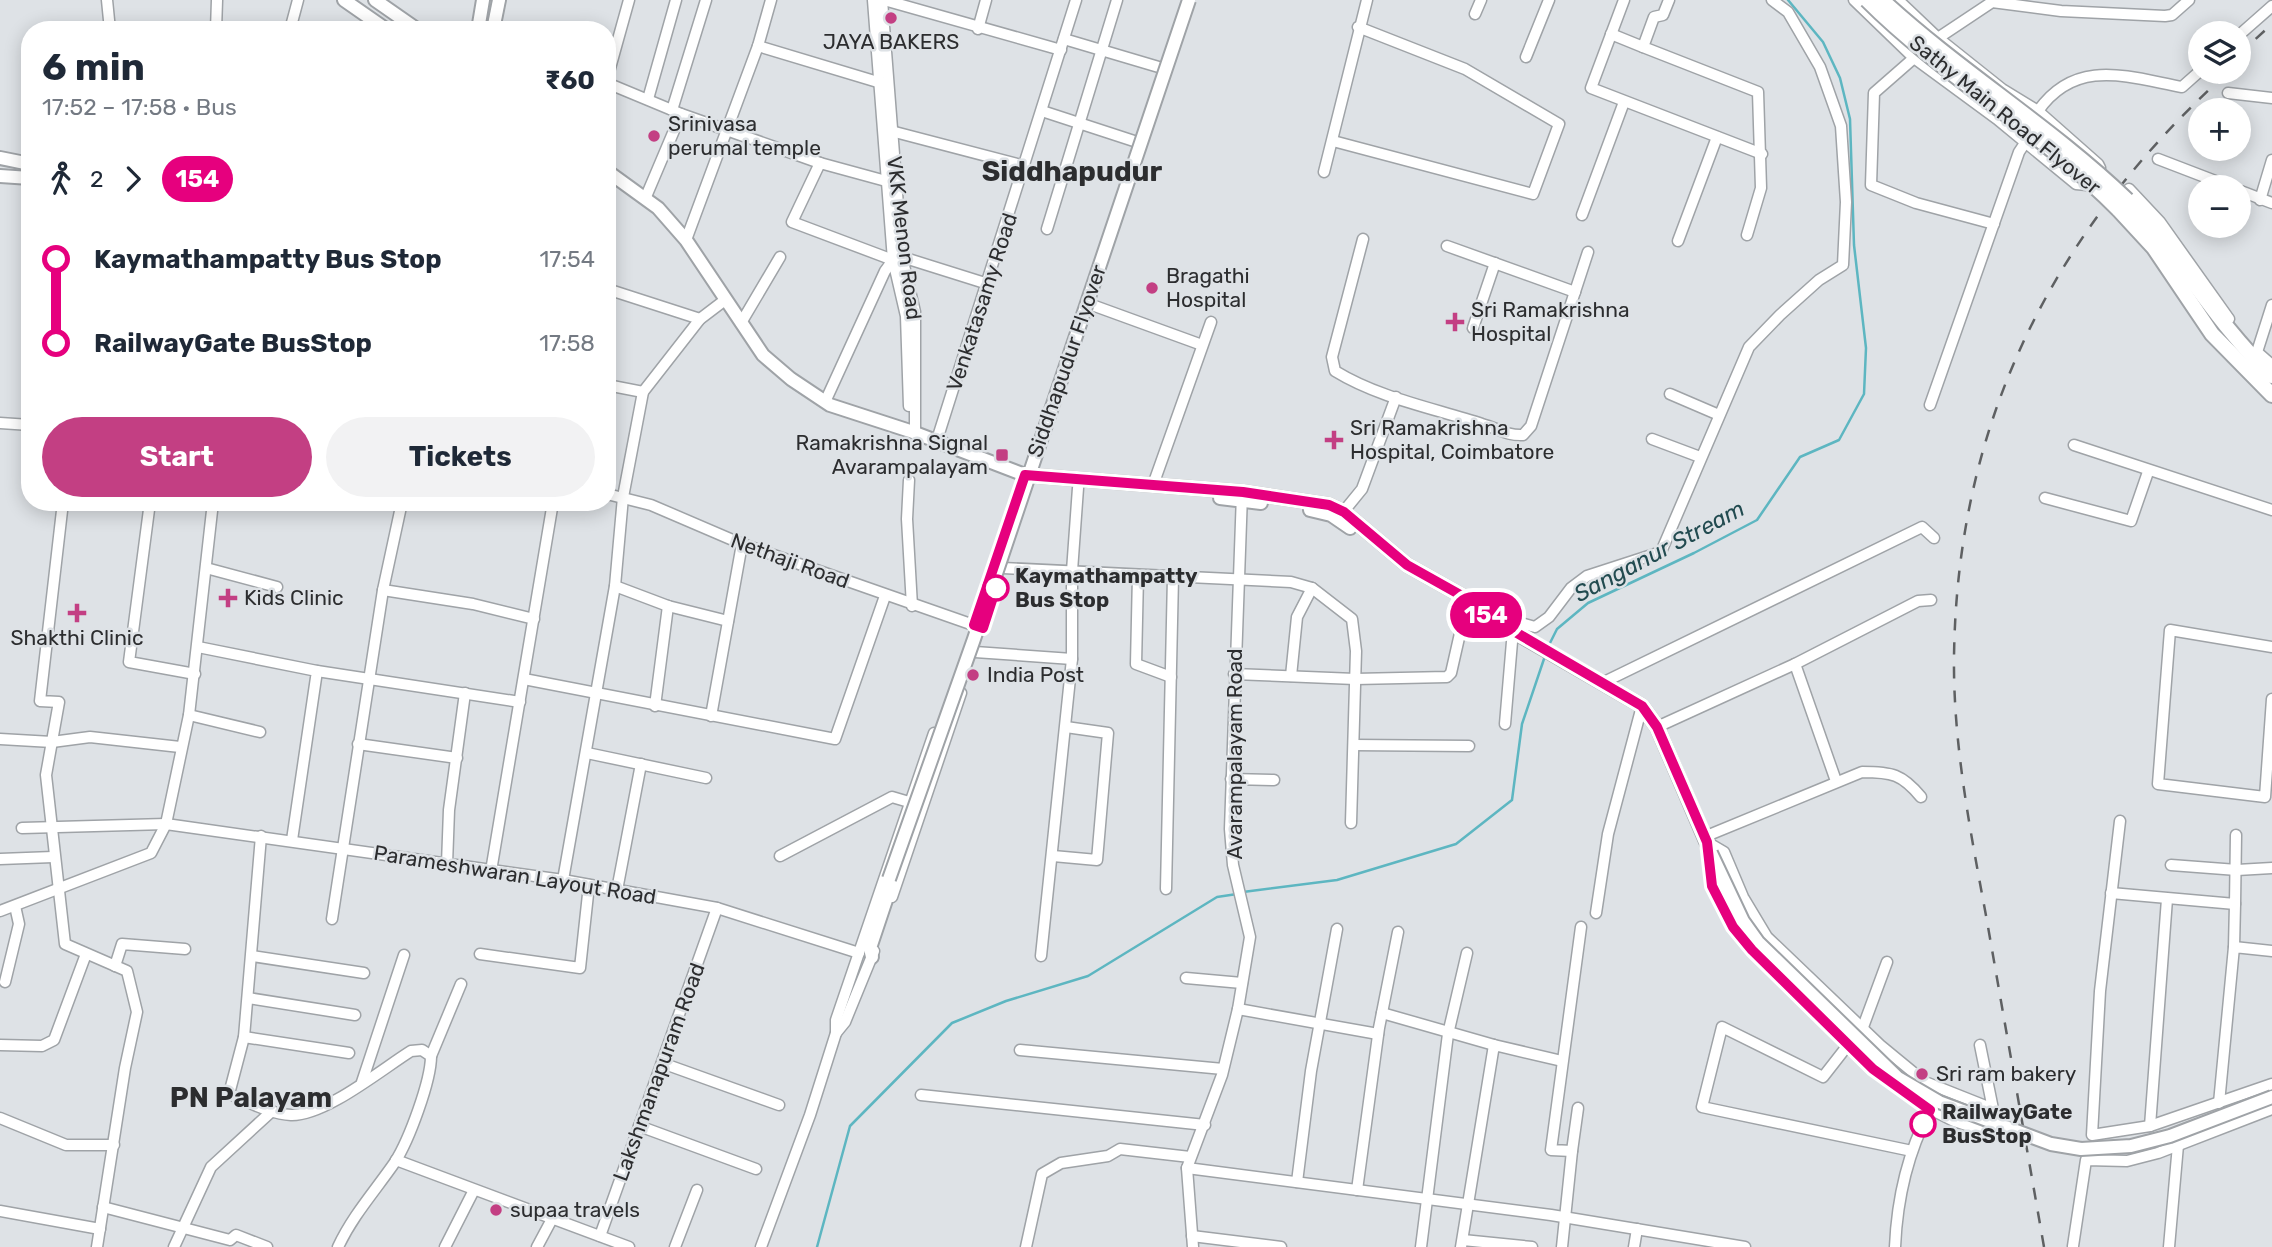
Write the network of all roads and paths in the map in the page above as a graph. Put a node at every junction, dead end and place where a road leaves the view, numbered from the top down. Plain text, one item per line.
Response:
1 (107, 0) edge
2 (217, 0) edge
3 (298, 0) edge
4 (344, 0) edge
5 (375, 0) edge
6 (483, 0) edge
7 (499, 0) edge
8 (629, 0) edge
9 (677, 0) edge
10 (706, 0) edge
11 (771, 0) edge
12 (873, 0) edge
13 (883, 0) edge
14 (986, 0) edge
15 (1076, 0) edge
16 (1118, 0) edge
17 (1189, 0) edge
18 (1367, 0) edge
19 (1481, 0) edge
20 (1549, 0) edge
21 (1624, 0) edge
22 (1669, 0) edge
23 (1772, 0) edge
24 (1854, 0) edge
25 (1867, 0) edge
26 (1882, 0) edge
27 (1889, 0) edge
28 (1898, 0) edge
29 (2062, 0) edge
30 (2189, 0) edge
31 (1992, 1) edge
32 (2272, 6) edge
33 (2061, 11) junction
34 (1475, 15) dead end
35 (109, 21) edge
36 (216, 21) edge
37 (292, 21) edge
38 (374, 21) edge
39 (405, 21) edge
40 (480, 21) edge
41 (495, 21) edge
42 (1878, 24) junction
43 (2251, 25) edge
44 (1358, 27) junction
45 (978, 29) junction
46 (1611, 34) junction
47 (1938, 38) junction
48 (1064, 39) junction
49 (758, 46) junction
50 (1643, 47) junction
51 (616, 48) edge
52 (1101, 49) junction
53 (1061, 50) junction
54 (1526, 57) dead end
55 (1914, 58) junction
56 (1162, 68) junction
57 (2188, 82) edge
58 (882, 83) junction
59 (616, 85) edge
60 (2228, 93) dead end
61 (2272, 98) edge
62 (648, 99) junction
63 (1624, 102) junction
64 (1042, 111) junction
65 (2038, 111) junction
66 (677, 112) junction
67 (1081, 125) junction
68 (891, 131) junction
69 (726, 132) junction
70 (1717, 137) junction
71 (1333, 141) junction
72 (1137, 142) junction
73 (2025, 143) junction
74 (1762, 154) junction
75 (0, 158) edge
76 (2158, 159) dead end
77 (2272, 160) edge
78 (21, 162) edge
79 (820, 163) junction
80 (1025, 166) junction
81 (1324, 172) dead end
82 (2200, 175) edge
83 (0, 176) edge
84 (21, 177) edge
85 (616, 178) edge
86 (886, 181) junction
87 (2129, 189) dead end
88 (2251, 196) edge
89 (645, 199) junction
90 (2260, 200) junction
91 (2272, 203) edge
92 (1582, 215) dead end
93 (1994, 224) junction
94 (1046, 229) dead end
95 (1747, 235) dead end
96 (1363, 239) dead end
97 (686, 240) junction
98 (1678, 241) dead end
99 (1447, 246) dead end
100 (1588, 252) dead end
101 (780, 257) dead end
102 (898, 259) junction
103 (1495, 262) junction
104 (988, 285) junction
105 (616, 292) edge
106 (1575, 292) junction
107 (725, 300) junction
108 (1092, 305) junction
109 (2272, 305) edge
110 (700, 319) junction
111 (1211, 322) dead end
112 (741, 323) junction
113 (1474, 328) dead end
114 (1202, 345) junction
115 (2257, 352) junction
116 (2272, 365) edge
117 (2272, 376) edge
118 (616, 387) edge
119 (643, 392) junction
120 (1671, 394) dead end
121 (2272, 395) edge
122 (1396, 397) junction
123 (825, 402) junction
124 (1930, 405) dead end
125 (1719, 415) junction
126 (0, 423) edge
127 (21, 424) edge
128 (913, 432) junction
129 (1652, 439) dead end
130 (936, 443) junction
131 (2074, 445) dead end
132 (1700, 457) junction
133 (2148, 472) junction
134 (1030, 479) junction
135 (909, 480) dead end
136 (1153, 485) junction
137 (1078, 488) junction
138 (616, 496) edge
139 (623, 497) junction
140 (1242, 497) junction
141 (2045, 498) dead end
142 (2272, 510) edge
143 (62, 511) edge
144 (149, 511) edge
145 (212, 511) edge
146 (400, 511) edge
147 (552, 511) edge
148 (1341, 515) junction
149 (1934, 538) dead end
150 (743, 544) junction
151 (206, 568) junction
152 (1003, 568) junction
153 (1072, 571) junction
154 (1138, 575) junction
155 (1173, 577) junction
156 (1237, 581) junction
157 (615, 586) junction
158 (277, 587) dead end
159 (1312, 589) junction
160 (383, 590) junction
161 (885, 596) junction
162 (1931, 600) dead end
163 (668, 606) junction
164 (912, 606) junction
165 (1466, 607) junction
166 (1481, 612) junction
167 (534, 619) junction
168 (728, 621) junction
169 (979, 627) junction
170 (1512, 630) junction
171 (198, 647) junction
172 (2272, 647) edge
173 (975, 652) junction
174 (1072, 659) junction
175 (1795, 664) junction
176 (317, 671) junction
177 (195, 674) junction
178 (1234, 674) junction
179 (1291, 676) junction
180 (1171, 677) junction
181 (524, 679) junction
182 (1355, 679) junction
183 (370, 680) junction
184 (1604, 682) junction
185 (465, 693) junction
186 (597, 694) junction
187 (2272, 699) edge
188 (520, 702) junction
189 (655, 706) junction
190 (1642, 706) junction
191 (190, 715) junction
192 (711, 716) junction
193 (1505, 724) dead end
194 (1066, 727) junction
195 (1657, 727) junction
196 (260, 732) dead end
197 (0, 739) edge
198 (52, 742) junction
199 (358, 744) junction
200 (1354, 746) junction
201 (1469, 746) dead end
202 (180, 747) junction
203 (587, 753) junction
204 (457, 758) junction
205 (641, 764) junction
206 (706, 778) dead end
207 (1231, 779) junction
208 (1274, 780) dead end
209 (1836, 781) junction
210 (1921, 797) dead end
211 (909, 802) junction
212 (2120, 821) dead end
213 (1351, 823) dead end
214 (166, 824) junction
215 (22, 828) dead end
216 (50, 828) junction
217 (2236, 835) dead end
218 (261, 836) junction
219 (292, 840) junction
220 (1707, 844) junction
221 (341, 848) junction
222 (780, 856) dead end
223 (1054, 856) junction
224 (53, 858) junction
225 (0, 859) edge
226 (447, 864) junction
227 (2171, 865) dead end
228 (2272, 868) edge
229 (2237, 870) junction
230 (491, 871) junction
231 (563, 880) junction
232 (589, 885) junction
233 (58, 889) junction
234 (1166, 889) dead end
235 (617, 890) junction
236 (2111, 893) junction
237 (2167, 899) junction
238 (2235, 904) junction
239 (15, 906) junction
240 (718, 908) junction
241 (0, 911) edge
242 (879, 911) junction
243 (1596, 913) dead end
244 (332, 919) dead end
245 (1581, 926) dead end
246 (1337, 929) dead end
247 (865, 931) junction
248 (1398, 932) dead end
249 (2234, 947) junction
250 (185, 949) dead end
251 (2272, 951) edge
252 (859, 953) junction
253 (1467, 953) dead end
254 (86, 954) junction
255 (480, 954) dead end
256 (404, 955) dead end
257 (252, 956) junction
258 (1041, 956) dead end
259 (872, 957) junction
260 (1888, 962) dead end
261 (116, 966) junction
262 (364, 973) dead end
263 (1186, 978) dead end
264 (5, 982) dead end
265 (1242, 983) junction
266 (461, 985) dead end
267 (248, 998) junction
268 (1238, 1009) junction
269 (1382, 1013) junction
270 (355, 1015) dead end
271 (1319, 1024) junction
272 (1863, 1027) junction
273 (836, 1033) junction
274 (1378, 1034) junction
275 (1448, 1034) junction
276 (244, 1037) junction
277 (0, 1045) edge
278 (1494, 1045) junction
279 (1848, 1045) junction
280 (1980, 1045) dead end
281 (1020, 1050) dead end
282 (349, 1053) dead end
283 (431, 1056) junction
284 (1562, 1061) junction
285 (662, 1063) junction
286 (1223, 1069) junction
287 (362, 1082) junction
288 (2272, 1084) edge
289 (920, 1095) dead end
290 (2272, 1097) edge
291 (2219, 1103) junction
292 (779, 1105) dead end
293 (1578, 1108) dead end
294 (1930, 1110) junction
295 (2272, 1110) edge
296 (272, 1111) junction
297 (0, 1118) edge
298 (1205, 1125) junction
299 (639, 1126) junction
300 (2150, 1126) junction
301 (2003, 1137) dead end
302 (114, 1145) junction
303 (2178, 1145) junction
304 (1912, 1150) junction
305 (1572, 1151) junction
306 (396, 1160) junction
307 (1188, 1162) junction
308 (756, 1169) dead end
309 (1297, 1182) junction
310 (474, 1189) junction
311 (697, 1190) dead end
312 (1357, 1190) junction
313 (1427, 1199) junction
314 (1466, 1204) junction
315 (103, 1207) junction
316 (0, 1211) edge
317 (1566, 1218) junction
318 (552, 1219) junction
319 (100, 1229) junction
320 (1637, 1229) junction
321 (181, 1230) junction
322 (600, 1236) junction
323 (1192, 1242) edge
324 (1462, 1243) edge
325 (1501, 1245) edge
326 (2073, 1246) edge
327 (97, 1247) edge
328 (174, 1247) edge
329 (267, 1247) edge
330 (338, 1247) edge
331 (445, 1247) edge
332 (537, 1247) edge
333 (629, 1247) edge
334 (675, 1247) edge
335 (761, 1247) edge
336 (1026, 1247) edge
337 (1281, 1247) edge
338 (1421, 1247) edge
339 (1532, 1247) edge
340 (1562, 1247) edge
341 (1634, 1247) edge
342 (1745, 1247) edge
343 (1895, 1247) edge
344 (2169, 1247) edge

1 - 35 street
2 - 36 street
3 - 37 street
4 - 38 main road
5 - 39 main road
6 - 40 main road
7 - 41 main road
8 - 51 street
9 - 62 street
10 - 66 street
11 - 49 street
12 - 58 street, VKK Menon Road
13 - 45 street
13 - 58 street, VKK Menon Road
14 - 45 street
15 - 48 street, Venkatasamy Road
16 - 52 street
17 - 56 main road
17 - 108 main road
17 - 242 main road, Siddhapudur Flyover, bridge
18 - 44 street
19 - 34 street
20 - 54 street
21 - 46 street
22 - 50 street
23 - 125 street
24 - 42 street
25 - 121 highway, Sathy Main Road Flyover, bridge
26 - 117 highway, Sathy Main Road Flyover, bridge
27 - 42 street
28 - 47 street
29 - 33 street
30 - 33 street
31 - 33 street
31 - 47 street
32 - 43 street
42 - 55 street
44 - 71 street
44 - 71 street
45 - 53 street
46 - 50 street
46 - 63 street
47 - 65 street
48 - 52 street
48 - 53 street, Venkatasamy Road
49 - 58 street
49 - 69 street
50 - 74 street
52 - 56 street
52 - 67 street
53 - 64 street, Venkatasamy Road
55 - 73 street
55 - 93 street
56 - 72 main road
57 - 65 street
58 - 68 street, VKK Menon Road
58 - 86 street, VKK Menon Road
59 - 62 street
60 - 61 street
62 - 66 street
63 - 70 street
63 - 92 street
64 - 67 street
64 - 80 street, Venkatasamy Road
65 - 73 street
66 - 69 street
66 - 89 street
67 - 72 street
67 - 94 street
68 - 80 street
68 - 102 street, VKK Menon Road
69 - 79 street
69 - 97 street
70 - 74 street
70 - 98 street
71 - 81 street
72 - 134 main road
73 - 93 street
74 - 95 street
75 - 78 main road
76 - 82 street
77 - 90 street
79 - 86 street
79 - 102 street
80 - 104 street, Venkatasamy Road
83 - 84 main road
85 - 89 main road
86 - 102 street, VKK Menon Road
87 - 115 street
88 - 90 street
89 - 97 main road
90 - 91 street
93 - 124 street
96 - 122 street
97 - 107 main road
99 - 103 street
100 - 106 street
101 - 112 street
102 - 104 street
102 - 123 street
102 - 128 street, VKK Menon Road
103 - 106 street
103 - 113 street
104 - 130 street, Venkatasamy Road
105 - 110 street
106 - 122 street
107 - 110 street
107 - 112 main road
108 - 114 street
108 - 134 main road
109 - 115 street
110 - 119 street
111 - 114 street
112 - 123 main road
114 - 136 street
115 - 116 street
118 - 119 street
119 - 139 street
120 - 125 street
122 - 148 street
123 - 128 main road
125 - 132 street
126 - 127 street
128 - 130 main road
129 - 132 street
130 - 134 main road
131 - 133 street
132 - 170 street
133 - 141 street
133 - 142 street
134 - 136 main road
134 - 137 main road
134 - 152 street
134 - 169 street
135 - 164 street
136 - 140 main road
137 - 140 main road
137 - 153 street
138 - 139 street, Nethaji Road
139 - 150 street, Nethaji Road
139 - 157 street
140 - 148 main road
140 - 156 street, Avarampalayam Road
143 - 198 street
144 - 177 street
145 - 151 street
146 - 160 street
147 - 167 street
148 - 165 main road
148 - 166 main road
149 - 184 street
150 - 161 street, Nethaji Road
150 - 168 street
151 - 158 street
151 - 171 street
152 - 153 street
152 - 169 street
153 - 154 street
153 - 174 street
154 - 155 street
154 - 180 street
155 - 156 street
155 - 180 street
156 - 159 street
156 - 178 street, Avarampalayam Road
157 - 163 street
157 - 186 street
159 - 179 street
159 - 182 street
160 - 167 street
160 - 183 street
161 - 164 street, Nethaji Road
161 - 192 street
162 - 175 street
163 - 168 street
163 - 189 street
164 - 169 street, Nethaji Road
165 - 166 main road
165 - 182 street
166 - 170 main road
167 - 181 street
168 - 192 street
169 - 173 street
169 - 211 street
170 - 184 main road
170 - 193 street
171 - 176 street
171 - 177 street
172 - 187 street
173 - 174 street
173 - 259 street
174 - 194 street
175 - 195 street
175 - 209 street
176 - 183 street
176 - 219 street
177 - 191 street
178 - 179 street
178 - 207 street, Avarampalayam Road
179 - 182 street
180 - 234 street
181 - 186 street
181 - 188 street
182 - 200 street
183 - 185 street
183 - 199 street
184 - 190 main road
185 - 188 street
185 - 204 street
186 - 189 street
186 - 203 street
188 - 230 street
189 - 192 street
190 - 195 main road
190 - 243 street
191 - 196 street
191 - 202 street
194 - 223 street
194 - 223 street
195 - 220 main road
197 - 198 street
198 - 202 street
198 - 216 street
199 - 204 street
199 - 221 street
200 - 201 street
200 - 213 street
202 - 214 street
203 - 205 street
203 - 231 street
204 - 226 street
205 - 206 street
205 - 235 street
207 - 208 street
207 - 265 street, Avarampalayam Road
209 - 210 street
209 - 220 street
211 - 222 street
211 - 247 street
212 - 236 street
214 - 216 street, Parameshwaran Layout Road
214 - 218 street, Parameshwaran Layout Road
214 - 233 street
215 - 216 street, Parameshwaran Layout Road
216 - 224 street
217 - 229 street
218 - 219 street, Parameshwaran Layout Road
218 - 257 street
219 - 221 street, Parameshwaran Layout Road
220 - 272 street
220 - 279 street
220 - 290 main road, bridge
221 - 226 street, Parameshwaran Layout Road
221 - 244 street
223 - 258 street
224 - 225 street
224 - 233 street
226 - 230 street, Parameshwaran Layout Road
227 - 229 street
228 - 229 street
229 - 238 street
230 - 231 street, Parameshwaran Layout Road
231 - 232 street, Parameshwaran Layout Road
232 - 235 street, Parameshwaran Layout Road
232 - 255 street
233 - 239 street
233 - 254 street
235 - 240 street, Parameshwaran Layout Road
236 - 237 street
236 - 300 street
237 - 238 street
237 - 300 street
238 - 249 street
239 - 241 street
239 - 264 street
240 - 252 street, Parameshwaran Layout Road
240 - 285 street, Lakshmanapuram Road
242 - 247 main road, Siddhapudur Flyover
242 - 259 main road, Siddhapudur Flyover
245 - 284 street
246 - 271 street
247 - 252 street
248 - 269 street
249 - 251 street
249 - 291 street
250 - 261 street
252 - 273 street
253 - 275 street
254 - 261 street
254 - 277 street
256 - 287 street
257 - 262 street
257 - 267 street
259 - 273 street
260 - 272 street
261 - 302 street
263 - 265 street
265 - 268 street, Avarampalayam Road
266 - 283 street
267 - 270 street
267 - 276 street
268 - 271 street
268 - 286 street, Avarampalayam Road
269 - 274 street
269 - 275 street
271 - 274 street
271 - 309 street
272 - 280 street
273 - 335 street
274 - 312 street
275 - 278 street
275 - 313 street
276 - 282 street
276 - 296 street
278 - 284 street
278 - 314 street
279 - 294 street
279 - 304 street
281 - 286 street
283 - 287 street
283 - 306 street
284 - 305 street
285 - 292 street
285 - 299 street, Lakshmanapuram Road
286 - 298 street, Avarampalayam Road
287 - 296 street
288 - 291 street
289 - 298 street
291 - 300 street
293 - 305 street
294 - 301 street
294 - 304 street
295 - 303 street
296 - 321 street
297 - 302 street
298 - 307 street, Avarampalayam Road
299 - 308 street
299 - 322 street, Lakshmanapuram Road
302 - 315 street
303 - 326 street
303 - 344 street
304 - 343 street
305 - 317 street
306 - 310 street
306 - 330 street
307 - 309 street
307 - 323 street, Avarampalayam Road
307 - 336 street
309 - 312 street
310 - 318 street
310 - 331 street
311 - 334 street
312 - 313 street
313 - 314 street
313 - 338 street
314 - 317 street
314 - 324 street
315 - 319 street
315 - 321 street
316 - 319 street
317 - 320 street
317 - 340 street
318 - 322 street
318 - 332 street
319 - 327 street
320 - 341 street
320 - 342 street
321 - 328 street
321 - 329 street
322 - 333 street
323 - 337 street
324 - 325 street
325 - 339 street

